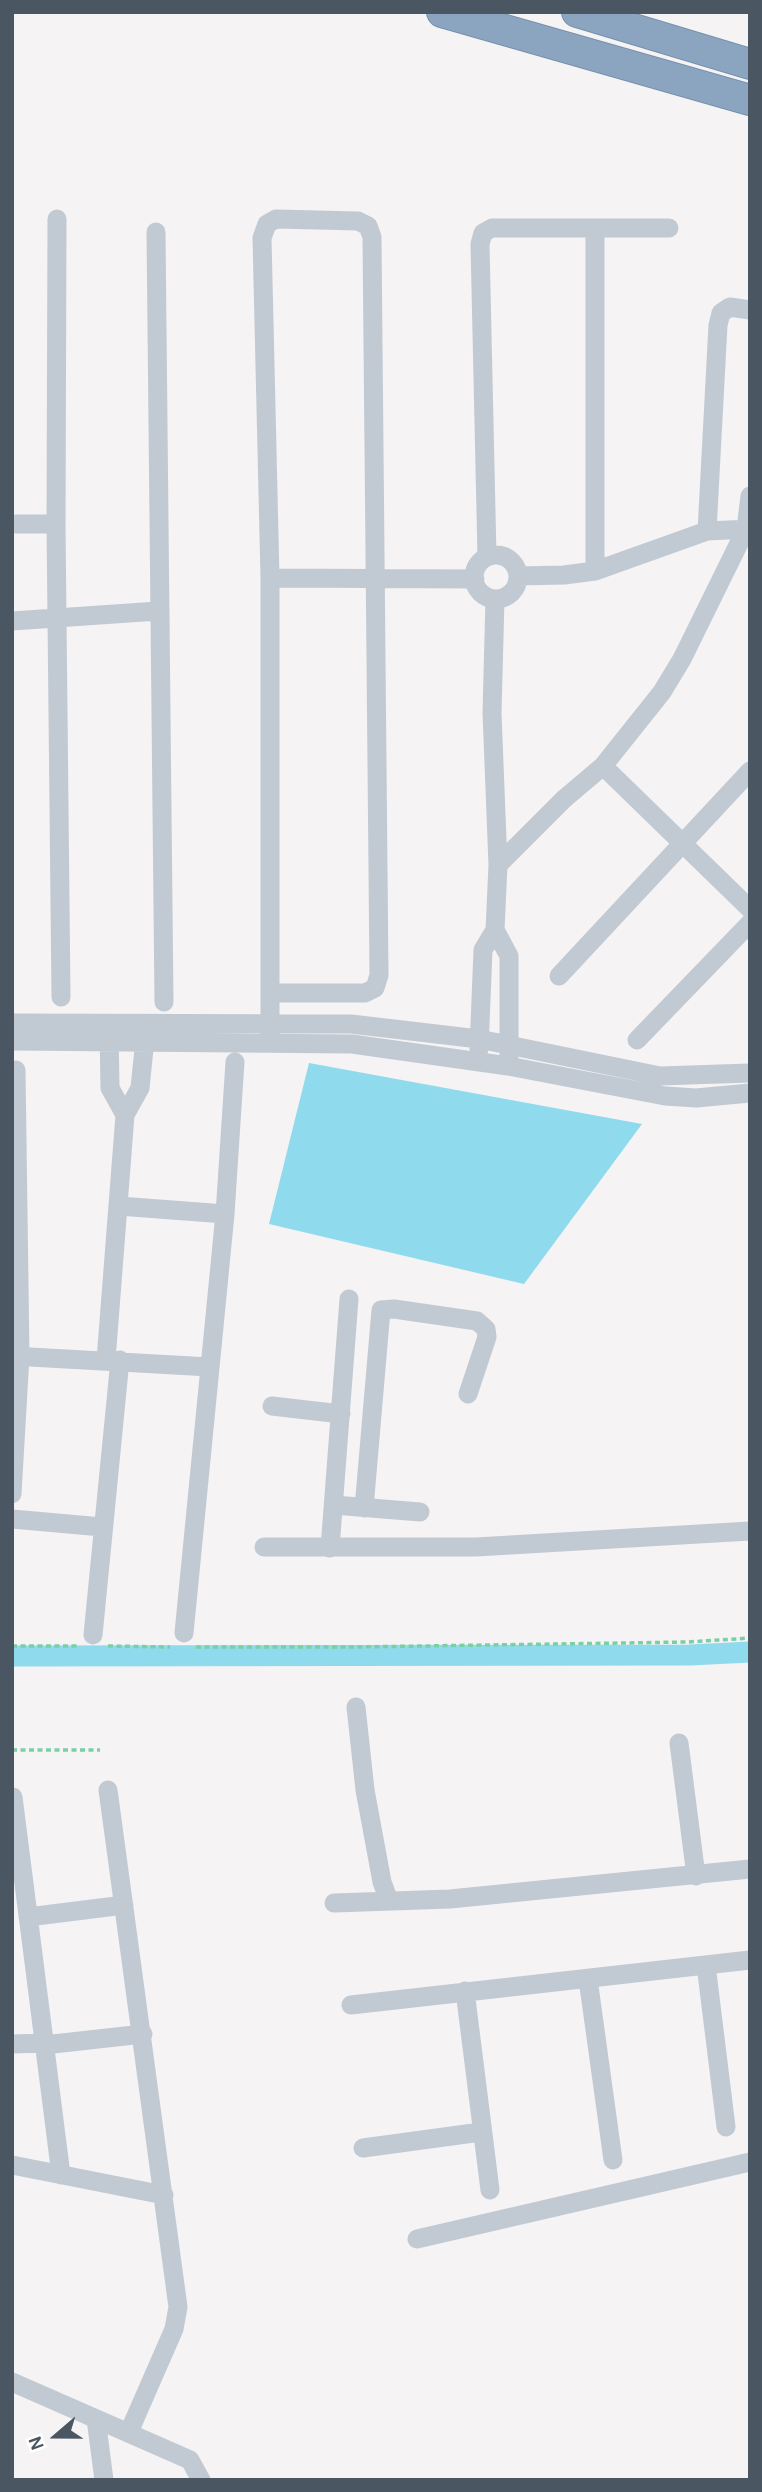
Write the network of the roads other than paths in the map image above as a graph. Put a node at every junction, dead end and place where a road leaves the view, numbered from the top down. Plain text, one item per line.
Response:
1 (442, 12) edge
2 (578, 12) edge
3 (750, 64) edge
4 (750, 100) edge
5 (57, 219) dead end
6 (669, 228) dead end
7 (595, 229) junction
8 (156, 232) dead end
9 (750, 310) edge
10 (750, 496) edge
11 (12, 524) edge
12 (56, 524) junction
13 (748, 529) edge
14 (707, 531) junction
15 (487, 557) junction
16 (594, 570) junction
17 (518, 576) junction
18 (375, 577) junction
19 (270, 579) junction
20 (475, 579) junction
21 (495, 599) junction
22 (158, 611) junction
23 (58, 615) junction
24 (12, 621) edge
25 (603, 766) junction
26 (750, 771) edge
27 (681, 843) junction
28 (498, 865) junction
29 (750, 909) edge
30 (750, 923) edge
31 (495, 930) junction
32 (559, 976) dead end
33 (270, 993) junction
34 (61, 997) dead end
35 (164, 1002) dead end
36 (271, 1021) junction
37 (12, 1023) edge
38 (109, 1032) junction
39 (146, 1032) junction
40 (479, 1039) junction
41 (637, 1040) dead end
42 (12, 1041) edge
43 (270, 1042) junction
44 (509, 1045) junction
45 (236, 1062) dead end
46 (480, 1063) junction
47 (508, 1066) junction
48 (16, 1070) dead end
49 (750, 1073) edge
50 (750, 1093) edge
51 (125, 1115) junction
52 (14, 1187) edge
53 (120, 1206) junction
54 (225, 1214) junction
55 (349, 1298) dead end
56 (16, 1356) edge
57 (113, 1360) junction
58 (210, 1367) junction
59 (468, 1394) dead end
60 (272, 1406) dead end
61 (341, 1414) junction
62 (12, 1494) edge
63 (334, 1505) junction
64 (364, 1508) junction
65 (420, 1513) dead end
66 (12, 1519) edge
67 (102, 1527) junction
68 (750, 1531) edge
69 (264, 1547) dead end
70 (330, 1548) junction
71 (96, 1642) road end
72 (180, 1642) road end
73 (356, 1707) dead end
74 (679, 1743) dead end
75 (108, 1790) dead end
76 (13, 1797) edge
77 (750, 1870) edge
78 (696, 1876) junction
79 (389, 1901) junction
80 (334, 1903) dead end
81 (124, 1905) junction
82 (23, 1914) edge
83 (750, 1960) edge
84 (706, 1965) junction
85 (588, 1979) junction
86 (466, 1992) junction
87 (351, 2005) dead end
88 (143, 2034) junction
89 (12, 2044) edge
90 (44, 2044) junction
91 (726, 2127) dead end
92 (481, 2132) junction
93 (363, 2148) dead end
94 (612, 2160) dead end
95 (750, 2162) edge
96 (12, 2165) edge
97 (61, 2175) junction
98 (489, 2190) dead end
99 (164, 2195) junction
100 (416, 2239) dead end
101 (12, 2382) edge
102 (96, 2419) junction
103 (130, 2432) junction
104 (104, 2480) edge
105 (201, 2480) edge

1 - 4 highway
2 - 3 highway
5 - 12 street
6 - 7 street
7 - 15 street
7 - 16 street
8 - 22 street
9 - 14 street
10 - 13 street
11 - 12 street
12 - 23 street
13 - 14 street
13 - 25 street
14 - 16 street
15 - 17 street
15 - 20 street
16 - 17 street
17 - 21 street
18 - 19 street
18 - 19 street
18 - 20 street
18 - 33 street
19 - 33 street
20 - 21 street
21 - 28 street
22 - 23 street
22 - 35 street
23 - 24 street
23 - 34 street
25 - 27 street
25 - 28 street
26 - 27 street
27 - 29 street
27 - 32 street
28 - 31 street
30 - 41 street
31 - 40 street
31 - 44 street
33 - 36 street
36 - 39 street
36 - 40 street
36 - 43 street
37 - 38 street
38 - 39 street
38 - 42 street
38 - 51 street
39 - 43 street
39 - 51 street
40 - 44 street
40 - 46 street
43 - 46 street
44 - 47 street
44 - 49 street
45 - 54 street
46 - 47 street
47 - 50 street
48 - 52 street
51 - 53 street
52 - 56 street
53 - 54 street
53 - 57 street
54 - 58 street
55 - 61 street
56 - 57 street
56 - 62 street
57 - 58 street
57 - 67 street
58 - 72 street
59 - 64 street
60 - 61 street
61 - 63 street
63 - 64 street
63 - 70 street
64 - 65 street
66 - 67 street
67 - 71 street
68 - 70 street
69 - 70 street
73 - 79 street
74 - 78 street
75 - 81 street
76 - 82 street
77 - 78 street
78 - 79 street
79 - 80 street
81 - 82 street
81 - 88 street
82 - 90 street
83 - 84 street
84 - 85 street
84 - 91 street
85 - 86 street
85 - 94 street
86 - 87 street
86 - 92 street
88 - 90 street
88 - 99 street
89 - 90 street
90 - 97 street
92 - 93 street
92 - 98 street
95 - 100 street
96 - 97 street
97 - 99 street
99 - 103 street
101 - 102 street
102 - 103 street
102 - 104 street
103 - 105 street

